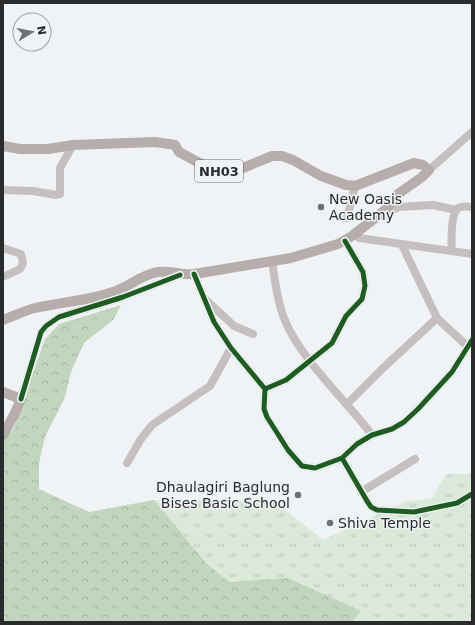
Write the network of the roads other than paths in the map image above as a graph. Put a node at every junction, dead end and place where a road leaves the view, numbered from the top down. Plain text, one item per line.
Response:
1 (472, 132) edge
2 (3, 146) edge
3 (73, 146) junction
4 (429, 170) junction
5 (355, 186) junction
6 (3, 190) edge
7 (472, 207) edge
8 (456, 210) junction
9 (384, 211) junction
10 (347, 218) dead end
11 (354, 234) junction
12 (345, 241) junction
13 (402, 244) junction
14 (3, 249) edge
15 (452, 250) junction
16 (472, 254) edge
17 (272, 261) junction
18 (194, 274) junction
19 (180, 275) junction
20 (3, 276) edge
21 (202, 296) junction
22 (437, 318) junction
23 (3, 320) edge
24 (253, 334) dead end
25 (470, 343) edge
26 (231, 348) junction
27 (310, 360) junction
28 (265, 390) junction
29 (3, 392) edge
30 (20, 399) junction
31 (347, 404) junction
32 (3, 435) edge
33 (372, 436) junction
34 (342, 458) junction
35 (415, 459) dead end
36 (127, 463) dead end
37 (361, 492) junction
38 (472, 494) edge

1 - 4 street
2 - 3 main road, NH03
3 - 5 main road, NH03
3 - 6 street
4 - 5 main road
4 - 9 main road
5 - 10 street
7 - 8 street
8 - 9 street
8 - 15 street
9 - 11 main road
11 - 12 main road
11 - 13 street
12 - 17 main road
12 - 27 street
13 - 15 street
13 - 22 street
14 - 20 street
15 - 16 street
17 - 18 main road
17 - 27 street
18 - 19 main road
18 - 21 street
19 - 23 main road
19 - 30 street
21 - 24 street
21 - 26 street
22 - 25 street
22 - 31 street
25 - 33 street
26 - 28 street
26 - 36 street
27 - 28 street
27 - 31 street
28 - 34 street
29 - 30 main road
30 - 32 main road
31 - 33 street
33 - 34 street
34 - 37 street
35 - 37 street
37 - 38 street

